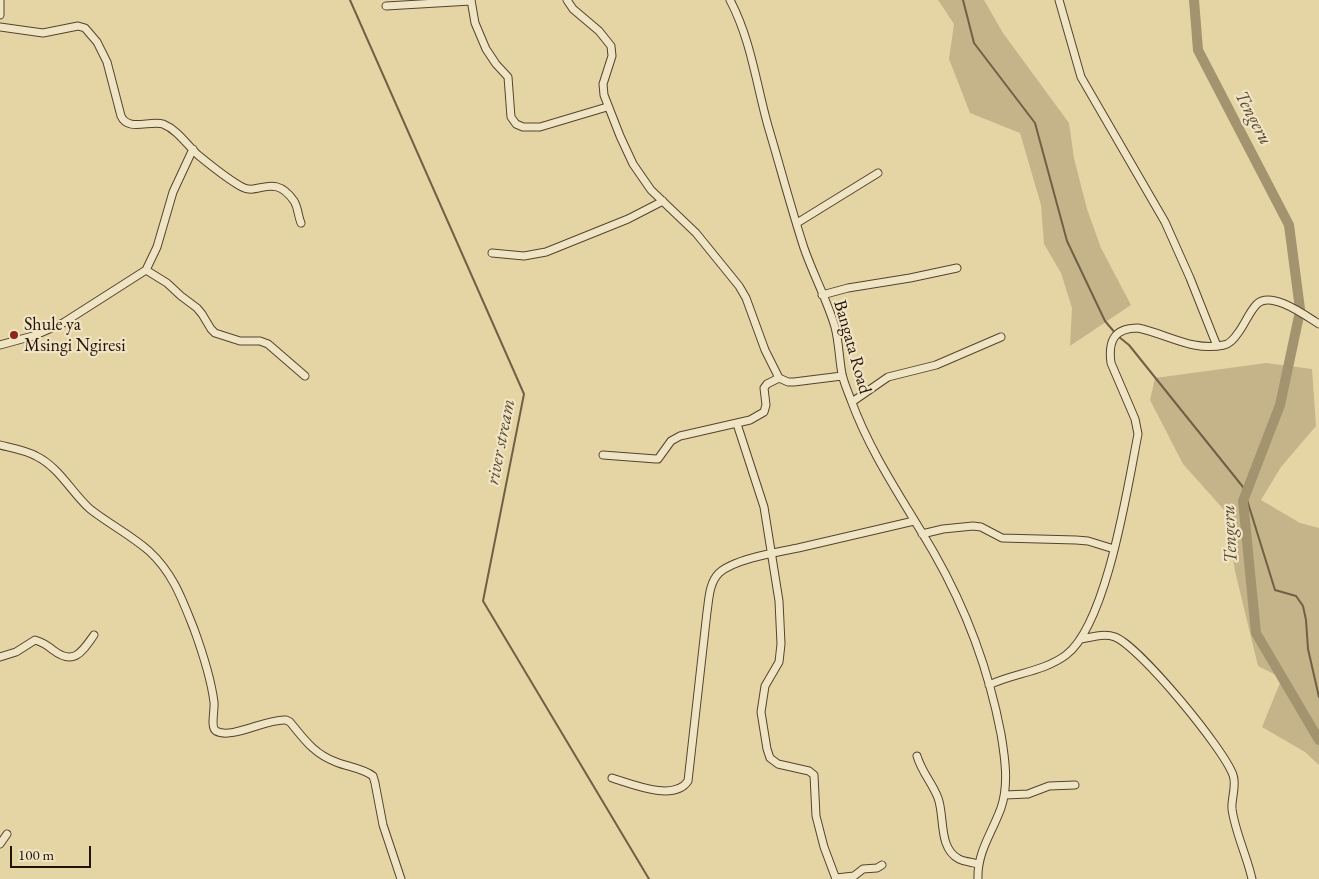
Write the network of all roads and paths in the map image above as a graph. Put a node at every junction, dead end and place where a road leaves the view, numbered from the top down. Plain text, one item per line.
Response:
1 (0, 0) edge
2 (471, 0) edge
3 (567, 0) edge
4 (730, 0) edge
5 (1059, 0) edge
6 (386, 6) dead end
7 (0, 15) edge
8 (0, 27) edge
9 (608, 107) junction
10 (193, 149) junction
11 (878, 173) dead end
12 (663, 201) junction
13 (301, 223) dead end
14 (797, 223) junction
15 (492, 253) dead end
16 (956, 268) dead end
17 (146, 270) junction
18 (822, 294) junction
19 (1319, 324) edge
20 (1001, 337) dead end
21 (0, 345) edge
22 (1217, 346) junction
23 (306, 376) dead end
24 (842, 376) junction
25 (779, 378) junction
26 (852, 402) junction
27 (737, 424) junction
28 (0, 445) edge
29 (603, 455) dead end
30 (914, 521) junction
31 (922, 534) junction
32 (1114, 549) junction
33 (772, 553) junction
34 (94, 635) dead end
35 (1081, 639) junction
36 (0, 657) edge
37 (989, 685) junction
38 (918, 756) dead end
39 (612, 778) dead end
40 (1075, 785) dead end
41 (1005, 795) junction
42 (7, 834) dead end
43 (0, 844) edge
44 (978, 864) junction
45 (882, 865) dead end
46 (401, 879) edge
47 (836, 879) edge
48 (978, 879) edge
49 (1252, 879) edge

1 - 7 street
2 - 6 street
2 - 9 street
3 - 9 street
4 - 14 street, Bangata Road
5 - 22 street
8 - 10 street
9 - 12 street
10 - 13 street
10 - 17 street
11 - 14 street
12 - 15 street
12 - 25 street
14 - 18 street, Bangata Road
16 - 18 street
17 - 21 street
17 - 23 street
18 - 24 street, Bangata Road
19 - 22 street
20 - 26 street
22 - 32 street
24 - 25 street
24 - 26 street, Bangata Road
25 - 27 street
26 - 30 street, Bangata Road
27 - 29 street
27 - 33 street
28 - 46 street
30 - 31 street, Bangata Road
30 - 33 street
31 - 32 street
31 - 37 street, Bangata Road
32 - 35 street
33 - 39 street
33 - 47 street
34 - 36 street
35 - 37 street
35 - 49 street
37 - 41 street, Bangata Road
38 - 44 street
40 - 41 street
41 - 44 street, Bangata Road
42 - 43 street
44 - 48 street, Bangata Road
45 - 47 street

